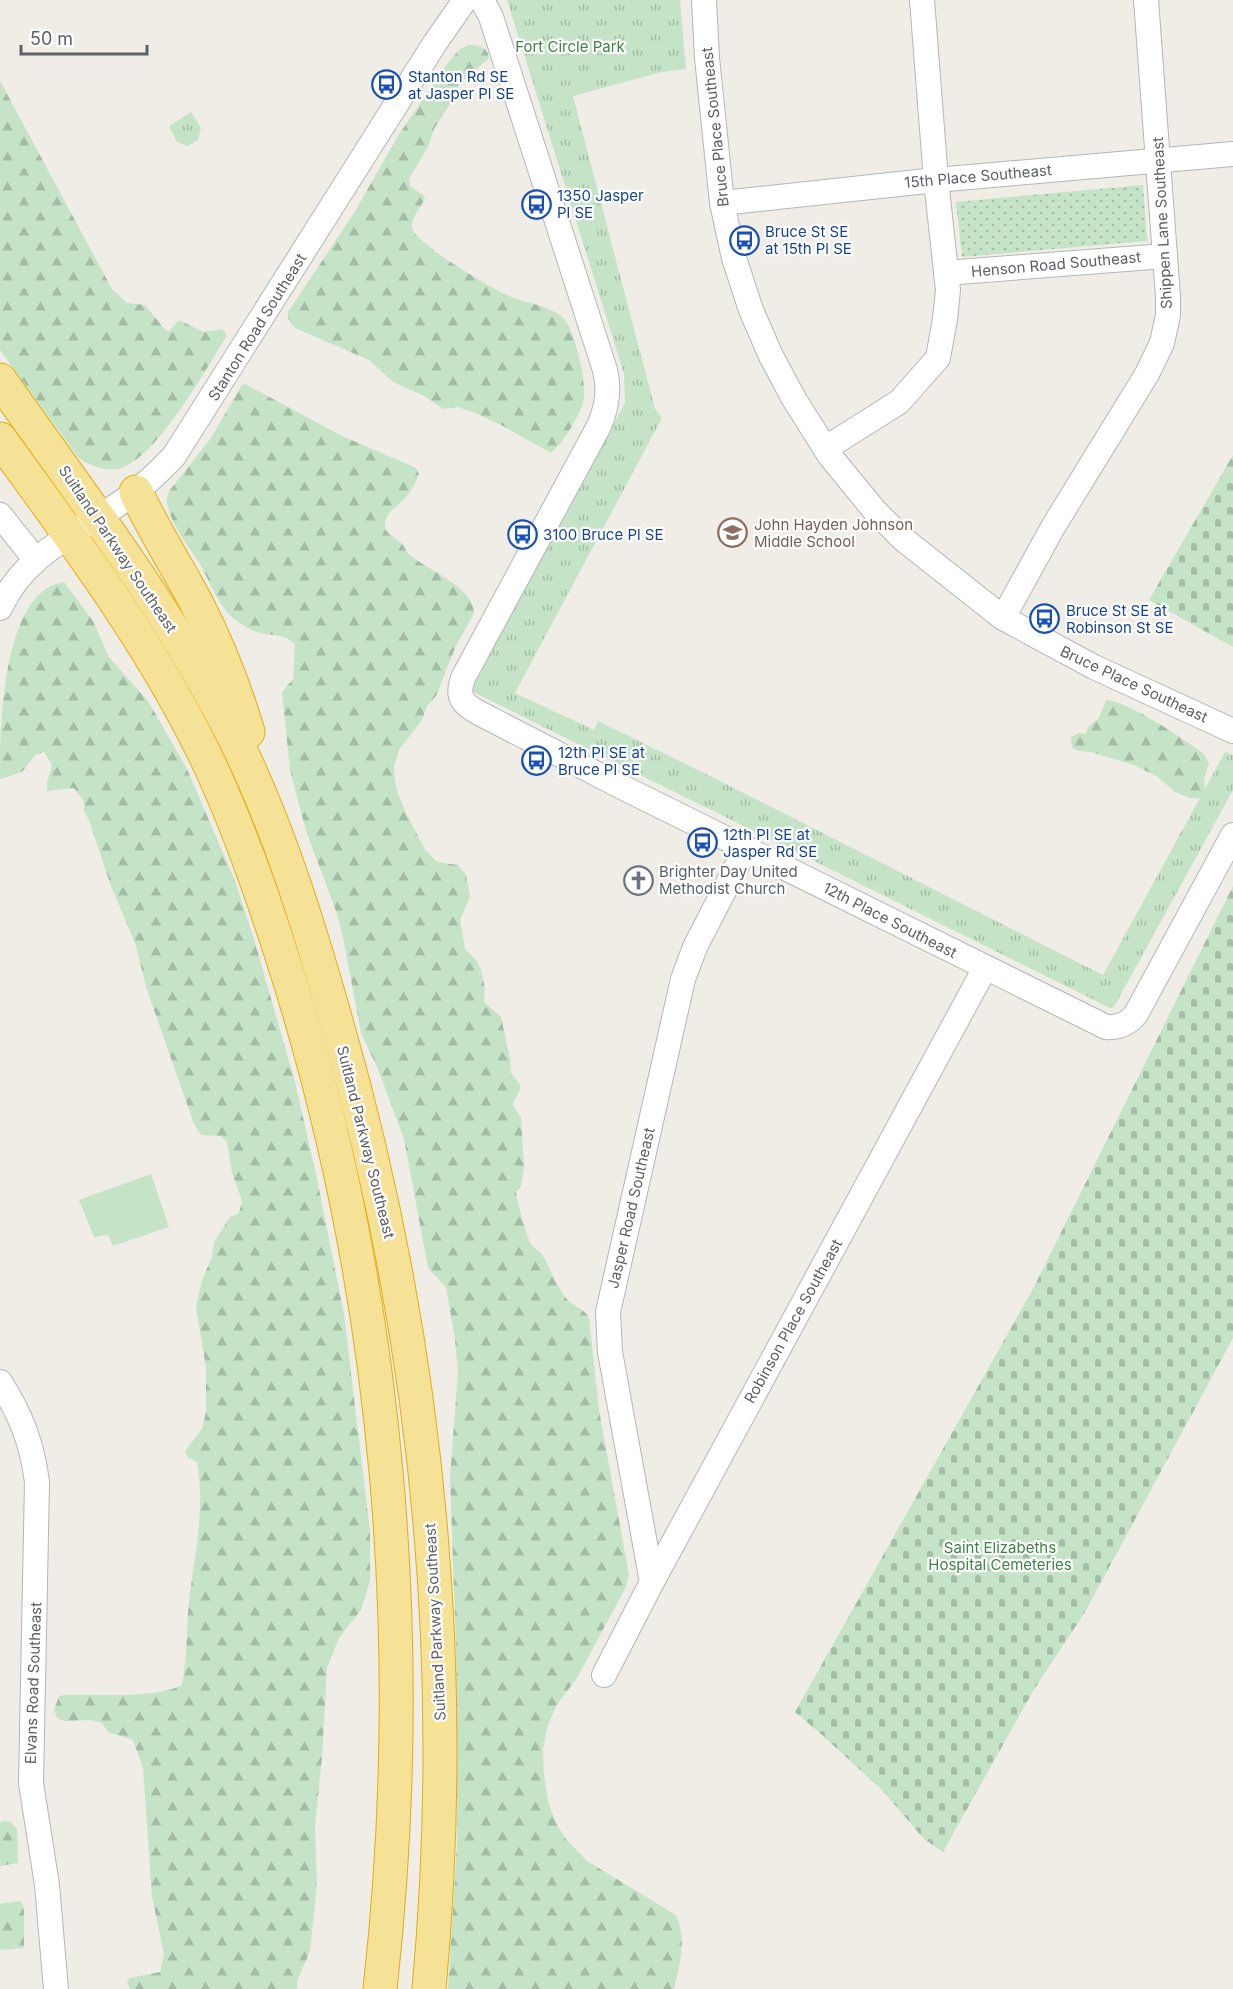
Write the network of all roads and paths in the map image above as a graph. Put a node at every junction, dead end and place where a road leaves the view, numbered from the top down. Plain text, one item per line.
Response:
1 (465, 0) edge
2 (482, 0) edge
3 (704, 0) edge
4 (922, 0) edge
5 (1146, 0) edge
6 (1233, 154) edge
7 (1159, 160) junction
8 (936, 180) junction
9 (722, 203) junction
10 (1165, 256) junction
11 (946, 273) junction
12 (0, 380) edge
13 (0, 440) edge
14 (825, 448) junction
15 (136, 492) junction
16 (0, 515) edge
17 (98, 517) junction
18 (70, 536) junction
19 (35, 559) junction
20 (0, 608) edge
21 (1003, 618) junction
22 (1233, 730) edge
23 (1233, 835) edge
24 (278, 841) junction
25 (746, 848) junction
26 (985, 968) junction
27 (0, 1382) edge
28 (652, 1582) junction
29 (604, 1676) dead end
30 (56, 1989) edge
31 (380, 1989) edge
32 (429, 1989) edge

1 - 15 street, Stanton Road Southeast
2 - 25 street, 12th Place Southeast
3 - 9 street, Bruce Place Southeast
4 - 8 street
5 - 7 street, Shippen Lane Southeast
6 - 7 street, 15th Place Southeast
7 - 8 street, 15th Place Southeast
7 - 10 street, Shippen Lane Southeast
8 - 9 street, 15th Place Southeast
8 - 11 street
9 - 14 street, Bruce Place Southeast
10 - 11 street, Henson Road Southeast
10 - 21 street, Shippen Lane Southeast
11 - 14 street
12 - 17 highway, Suitland Parkway Southeast
13 - 18 highway
14 - 21 street, Bruce Place Southeast
15 - 17 street, Stanton Road Southeast
15 - 24 highway
16 - 19 street
17 - 18 street, Stanton Road Southeast
17 - 24 highway, Suitland Parkway Southeast
18 - 19 street, Stanton Road Southeast
18 - 31 highway
19 - 20 street, Stanton Road Southeast
21 - 22 street, Bruce Place Southeast
23 - 26 street, 12th Place Southeast
24 - 32 highway, Suitland Parkway Southeast
25 - 26 street, 12th Place Southeast
25 - 28 street, Jasper Road Southeast
26 - 28 street, Robinson Place Southeast
27 - 30 street, Elvans Road Southeast
28 - 29 street, Robinson Place Southeast

